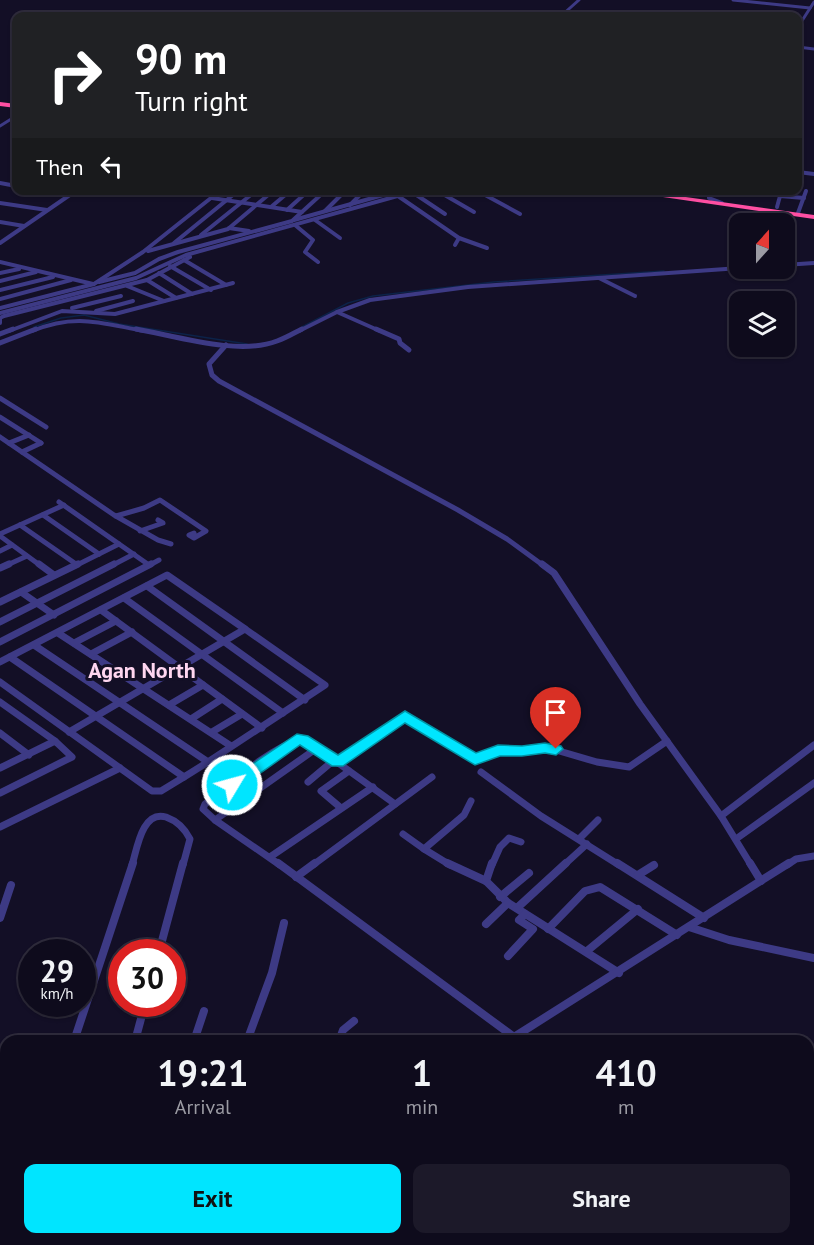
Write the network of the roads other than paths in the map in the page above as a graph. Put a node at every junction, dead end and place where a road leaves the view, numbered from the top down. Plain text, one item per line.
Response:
1 (579, 0) edge
2 (733, 0) edge
3 (814, 2) edge
4 (810, 8) junction
5 (566, 12) edge
6 (802, 21) edge
7 (0, 119) edge
8 (10, 120) joint
9 (0, 126) edge
10 (806, 191) dead end
11 (70, 195) edge
12 (215, 195) edge
13 (232, 195) edge
14 (251, 195) edge
15 (268, 195) edge
16 (285, 195) edge
17 (304, 195) edge
18 (321, 195) edge
19 (341, 195) edge
20 (360, 195) edge
21 (377, 195) edge
22 (384, 195) edge
23 (389, 195) edge
24 (403, 195) edge
25 (416, 195) edge
26 (445, 195) edge
27 (485, 195) edge
28 (656, 195) edge
29 (672, 195) edge
30 (707, 195) edge
31 (212, 198) junction
32 (374, 198) junction
33 (804, 198) junction
34 (705, 199) junction
35 (226, 200) junction
36 (0, 203) edge
37 (242, 203) junction
38 (256, 205) junction
39 (349, 205) junction
40 (330, 206) junction
41 (271, 207) junction
42 (777, 207) dead end
43 (338, 208) junction
44 (48, 210) junction
45 (287, 210) junction
46 (302, 212) junction
47 (323, 212) junction
48 (474, 212) dead end
49 (798, 213) junction
50 (445, 214) dead end
51 (520, 214) dead end
52 (814, 216) edge
53 (314, 217) junction
54 (0, 222) edge
55 (293, 223) junction
56 (25, 226) junction
57 (229, 228) junction
58 (253, 232) junction
59 (340, 237) dead end
60 (198, 238) junction
61 (459, 238) junction
62 (0, 243) edge
63 (171, 245) junction
64 (455, 246) dead end
65 (487, 248) dead end
66 (143, 252) junction
67 (190, 257) dead end
68 (184, 260) junction
69 (0, 262) edge
70 (318, 262) dead end
71 (814, 263) edge
72 (795, 264) edge
73 (170, 266) junction
74 (23, 268) junction
75 (729, 269) edge
76 (39, 272) junction
77 (0, 273) edge
78 (159, 273) junction
79 (57, 276) junction
80 (599, 278) junction
81 (74, 279) junction
82 (147, 280) junction
83 (0, 281) edge
84 (95, 283) junction
85 (233, 283) dead end
86 (226, 285) junction
87 (126, 286) junction
88 (0, 290) edge
89 (110, 290) junction
90 (211, 290) junction
91 (192, 294) junction
92 (121, 296) junction
93 (635, 296) dead end
94 (176, 298) junction
95 (0, 299) edge
96 (133, 301) junction
97 (165, 302) junction
98 (146, 307) junction
99 (0, 308) edge
100 (78, 309) junction
101 (93, 312) junction
102 (337, 312) junction
103 (0, 313) edge
104 (16, 314) junction
105 (28, 322) junction
106 (0, 323) edge
107 (36, 327) junction
108 (1, 332) edge
109 (0, 343) edge
110 (226, 345) junction
111 (409, 350) dead end
112 (0, 398) edge
113 (0, 417) edge
114 (46, 426) dead end
115 (29, 435) junction
116 (0, 437) edge
117 (9, 443) junction
118 (22, 452) junction
119 (43, 515) junction
120 (116, 516) junction
121 (159, 520) dead end
122 (20, 525) junction
123 (140, 531) junction
124 (194, 533) dead end
125 (0, 535) edge
126 (168, 543) dead end
127 (119, 544) junction
128 (12, 545) junction
129 (0, 551) edge
130 (99, 554) junction
131 (134, 554) junction
132 (27, 556) junction
133 (159, 560) dead end
134 (76, 564) junction
135 (149, 565) junction
136 (0, 568) edge
137 (174, 570) dead end
138 (54, 575) junction
139 (167, 575) junction
140 (147, 586) junction
141 (21, 592) junction
142 (124, 598) junction
143 (0, 602) edge
144 (38, 603) junction
145 (101, 610) junction
146 (54, 615) junction
147 (117, 621) junction
148 (0, 622) edge
149 (245, 629) junction
150 (132, 632) junction
151 (58, 633) junction
152 (225, 640) junction
153 (0, 642) edge
154 (74, 643) junction
155 (34, 645) junction
156 (91, 654) junction
157 (203, 654) junction
158 (10, 657) junction
159 (0, 662) edge
160 (180, 668) junction
161 (0, 682) edge
162 (203, 685) junction
163 (144, 688) junction
164 (222, 699) junction
165 (305, 700) junction
166 (0, 702) edge
167 (120, 702) junction
168 (169, 705) junction
169 (283, 713) junction
170 (242, 714) junction
171 (95, 716) junction
172 (191, 719) junction
173 (262, 728) junction
174 (69, 732) junction
175 (212, 732) junction
176 (0, 733) edge
177 (55, 741) junction
178 (667, 741) junction
179 (814, 745) edge
180 (231, 746) junction
181 (317, 748) junction
182 (29, 755) junction
183 (336, 761) junction
184 (208, 762) junction
185 (0, 768) edge
186 (120, 768) junction
187 (349, 771) junction
188 (481, 772) dead end
189 (184, 777) junction
190 (432, 777) dead end
191 (308, 782) dead end
192 (814, 783) edge
193 (232, 785) junction
194 (373, 787) junction
195 (0, 793) edge
196 (248, 796) junction
197 (471, 801) dead end
198 (395, 804) junction
199 (341, 808) junction
200 (721, 816) junction
201 (215, 820) junction
202 (598, 820) dead end
203 (0, 827) edge
204 (403, 834) dead end
205 (579, 839) junction
206 (736, 839) junction
207 (521, 842) dead end
208 (587, 844) junction
209 (424, 849) junction
210 (270, 857) junction
211 (812, 858) edge
212 (654, 865) dead end
213 (529, 873) dead end
214 (638, 875) junction
215 (296, 878) junction
216 (486, 881) junction
217 (761, 881) junction
218 (11, 885) dead end
219 (500, 897) junction
220 (508, 903) junction
221 (517, 908) junction
222 (638, 909) junction
223 (525, 914) junction
224 (0, 918) edge
225 (704, 918) junction
226 (284, 922) dead end
227 (486, 924) dead end
228 (690, 927) junction
229 (548, 929) junction
230 (676, 935) junction
231 (163, 939) edge
232 (587, 951) junction
233 (508, 956) dead end
234 (814, 958) edge
235 (618, 973) junction
236 (204, 1011) dead end
237 (141, 1017) edge
238 (354, 1021) dead end
239 (76, 1035) edge
240 (137, 1035) edge
241 (196, 1035) edge
242 (249, 1035) edge
243 (341, 1035) edge
244 (508, 1035) edge
245 (519, 1035) edge

1 - 5 street
2 - 4 street
3 - 4 street
4 - 6 street
7 - 8 street
8 - 9 street
10 - 33 street
11 - 44 street
12 - 31 street
13 - 35 street
14 - 37 street
15 - 38 street
16 - 41 street
17 - 45 street
18 - 46 street
19 - 40 street
20 - 39 street
21 - 32 street
22 - 32 street
23 - 53 street
24 - 61 street
25 - 50 street
26 - 48 street
27 - 51 street
28 - 52 highway
29 - 34 highway
30 - 34 street
31 - 35 street
31 - 66 street
32 - 39 street
33 - 42 street
33 - 49 street
34 - 49 highway
35 - 37 street
35 - 63 street
36 - 44 street
37 - 38 street
37 - 60 street
38 - 41 street
38 - 57 street
39 - 43 street
40 - 43 street
40 - 47 street
41 - 45 street
43 - 47 street
44 - 56 street
45 - 46 street
46 - 53 street
46 - 55 street
47 - 53 street
49 - 52 highway
53 - 55 street
53 - 59 street
54 - 56 street
55 - 58 street
55 - 70 street
55 - 103 street
56 - 62 street
57 - 58 street
57 - 60 street
58 - 84 street
60 - 63 street
61 - 64 street
61 - 65 street
63 - 66 street
66 - 84 street
67 - 68 street
68 - 73 street
68 - 86 street
69 - 74 street
71 - 72 street
73 - 78 street
73 - 90 street
74 - 76 street
74 - 77 street
75 - 80 street
76 - 79 street
76 - 83 street
78 - 82 street
78 - 91 street
79 - 81 street
79 - 88 street
80 - 93 street
80 - 102 street
81 - 84 street
81 - 95 street
82 - 87 street
82 - 94 street
84 - 99 street
85 - 86 street
86 - 90 street
87 - 89 street
87 - 97 street
89 - 92 street
89 - 104 street
90 - 91 street
91 - 94 street
92 - 96 street
92 - 100 street
94 - 97 street
96 - 98 street
96 - 101 street
97 - 98 street
98 - 101 street
100 - 101 street
100 - 105 street
102 - 110 street
102 - 111 street
104 - 105 street
104 - 106 street
105 - 107 street
105 - 108 street
107 - 109 street
107 - 110 street
110 - 178 street
112 - 114 street
113 - 115 street
115 - 117 street
115 - 118 street
116 - 117 street
117 - 118 street
118 - 120 street
119 - 122 street
119 - 127 street
119 - 130 street
120 - 123 street
120 - 124 street
121 - 123 street
122 - 125 street
122 - 134 street
123 - 126 street
125 - 128 street
127 - 130 street
127 - 131 street
128 - 129 street
128 - 132 street
130 - 134 street
131 - 135 street
131 - 144 street
132 - 136 street
132 - 138 street
133 - 135 street
134 - 138 street
135 - 146 street
137 - 139 street
138 - 141 street
139 - 140 street
139 - 149 street
140 - 142 street
140 - 152 street
141 - 143 street
141 - 144 street
142 - 145 street
142 - 157 street
144 - 146 street
144 - 148 street
145 - 147 street
145 - 151 street
146 - 153 street
147 - 150 street
147 - 154 street
149 - 152 street
149 - 165 street
150 - 156 street
150 - 160 street
151 - 154 street
151 - 155 street
152 - 157 street
152 - 165 street
154 - 156 street
155 - 158 street
155 - 167 street
156 - 163 street
157 - 160 street
157 - 169 street
158 - 159 street
158 - 171 street
160 - 162 street
160 - 163 street
161 - 174 street
162 - 164 street
162 - 168 street
163 - 167 street
163 - 168 street
164 - 170 street
164 - 172 street
165 - 169 street
166 - 177 street
167 - 171 street
167 - 184 street
168 - 172 street
169 - 173 street
170 - 173 street
170 - 175 street
171 - 174 street
171 - 189 street
172 - 175 street
173 - 180 street
174 - 186 street
175 - 180 street
176 - 182 street
177 - 182 street
177 - 195 street
178 - 183 street
178 - 200 street
179 - 200 street
180 - 184 street
181 - 183 street
181 - 193 street
181 - 196 street
182 - 185 street
183 - 187 street
183 - 191 street
184 - 189 street
186 - 189 street
186 - 203 street
187 - 194 street
187 - 199 street
188 - 205 street
190 - 198 street
192 - 206 street
193 - 196 street
193 - 201 street
194 - 198 street
194 - 199 street
196 - 201 street
197 - 209 street
198 - 215 street
199 - 210 street
200 - 206 street
201 - 210 street
202 - 205 street
204 - 209 street
205 - 208 street
206 - 217 street
207 - 216 street
208 - 214 street
208 - 221 street
209 - 216 street
210 - 215 street
211 - 217 street
212 - 214 street
213 - 219 street
214 - 225 street
215 - 244 street
216 - 219 street
217 - 225 street
218 - 224 street
219 - 220 street
220 - 221 street
220 - 227 street
221 - 223 street
222 - 229 street
222 - 230 street
222 - 232 street
223 - 229 street
223 - 233 street
225 - 228 street
226 - 242 street
228 - 230 street
228 - 234 street
229 - 232 street
230 - 235 street
231 - 239 street
232 - 235 street
235 - 245 street
236 - 241 street
237 - 240 street
238 - 243 street

